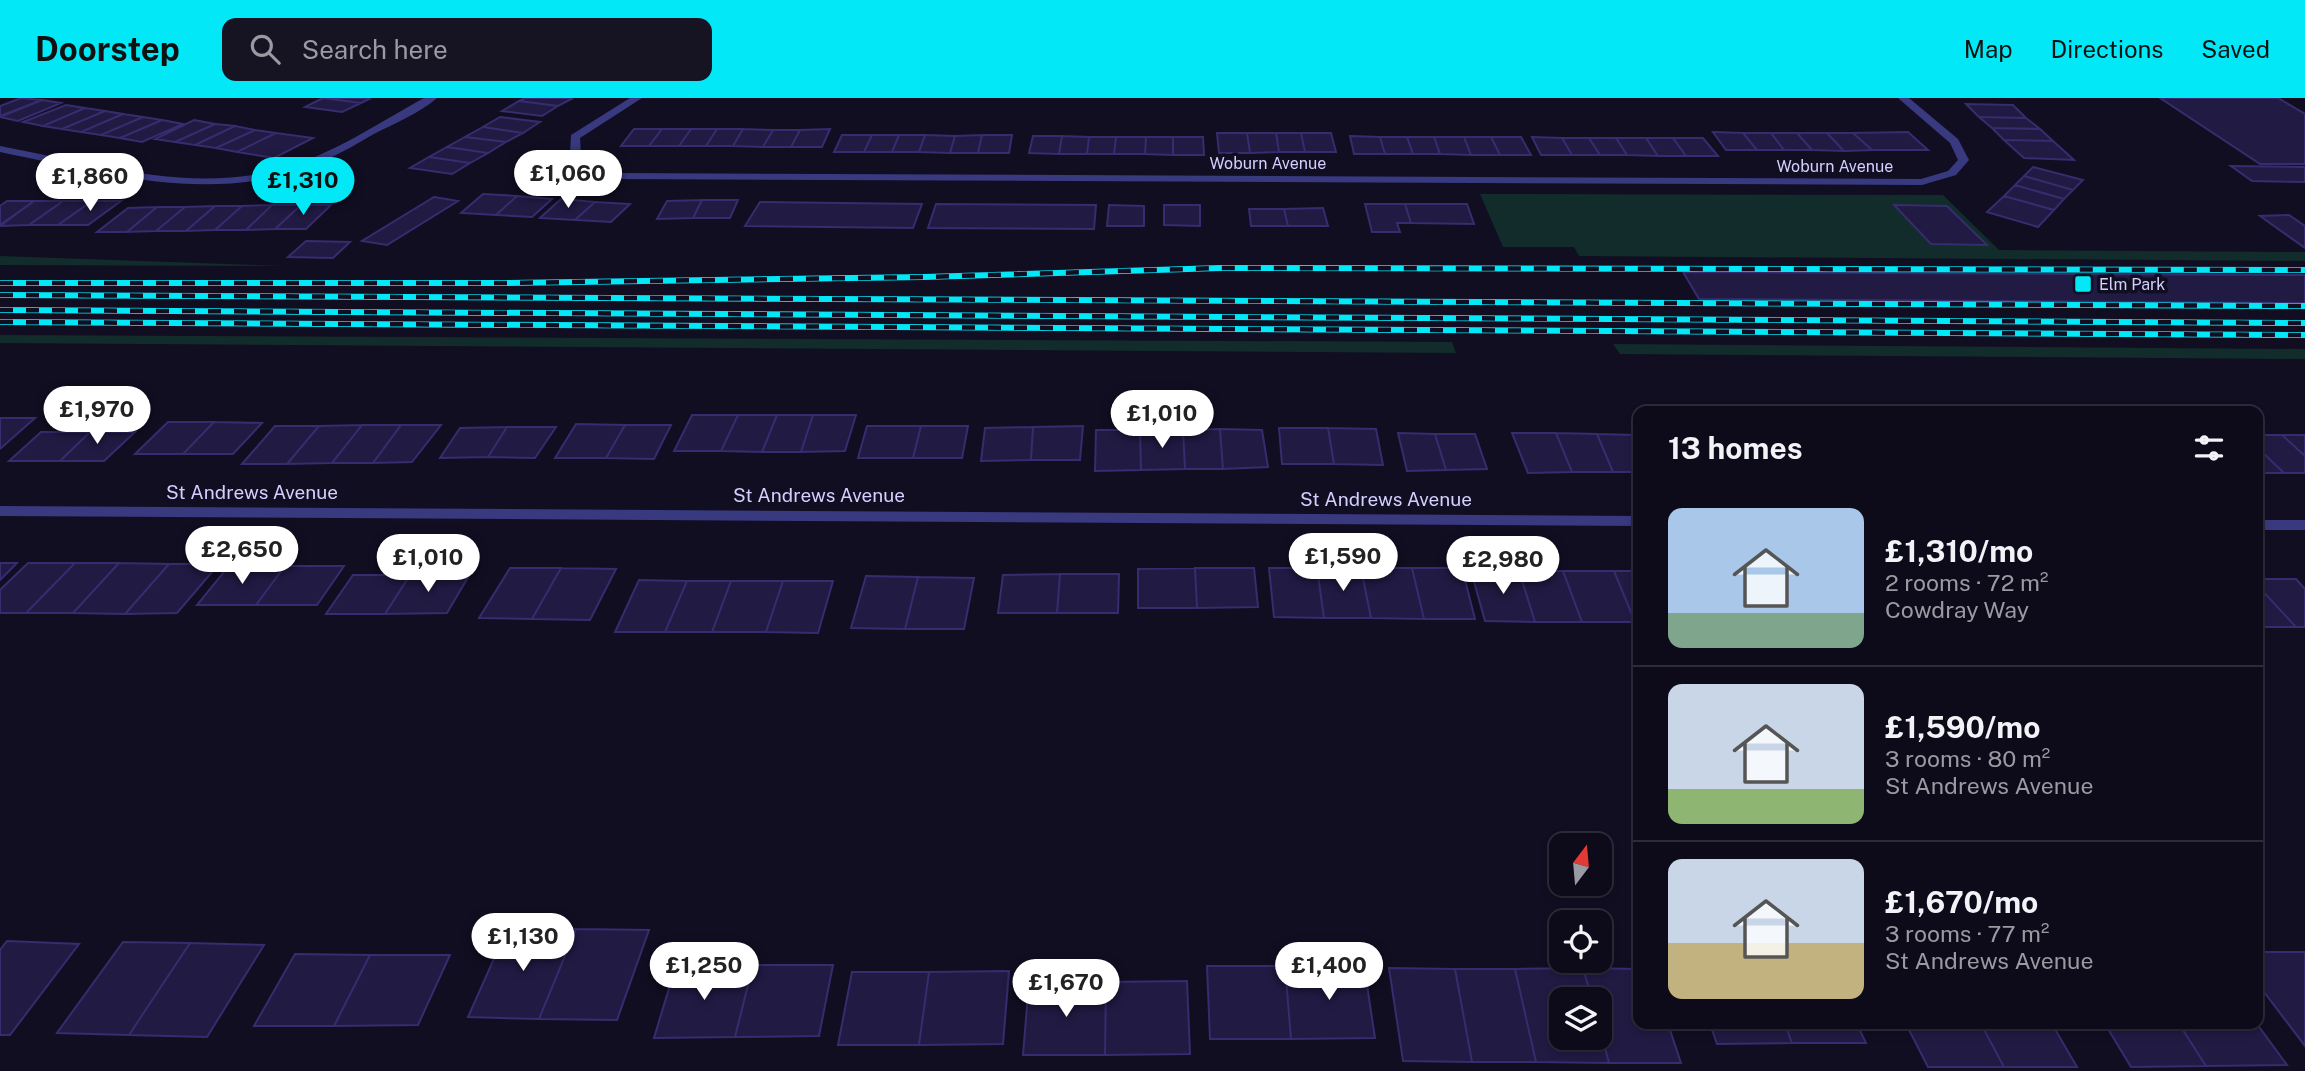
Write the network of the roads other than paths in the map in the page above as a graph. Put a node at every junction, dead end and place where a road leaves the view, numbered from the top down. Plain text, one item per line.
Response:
1 (432, 98) edge
2 (637, 98) edge
3 (1903, 98) edge
4 (0, 149) edge
5 (0, 511) edge
6 (1633, 521) edge
7 (2263, 525) edge
8 (2305, 525) edge

1 - 4 street
2 - 3 street, Woburn Avenue
5 - 6 street, St Andrews Avenue
7 - 8 street

